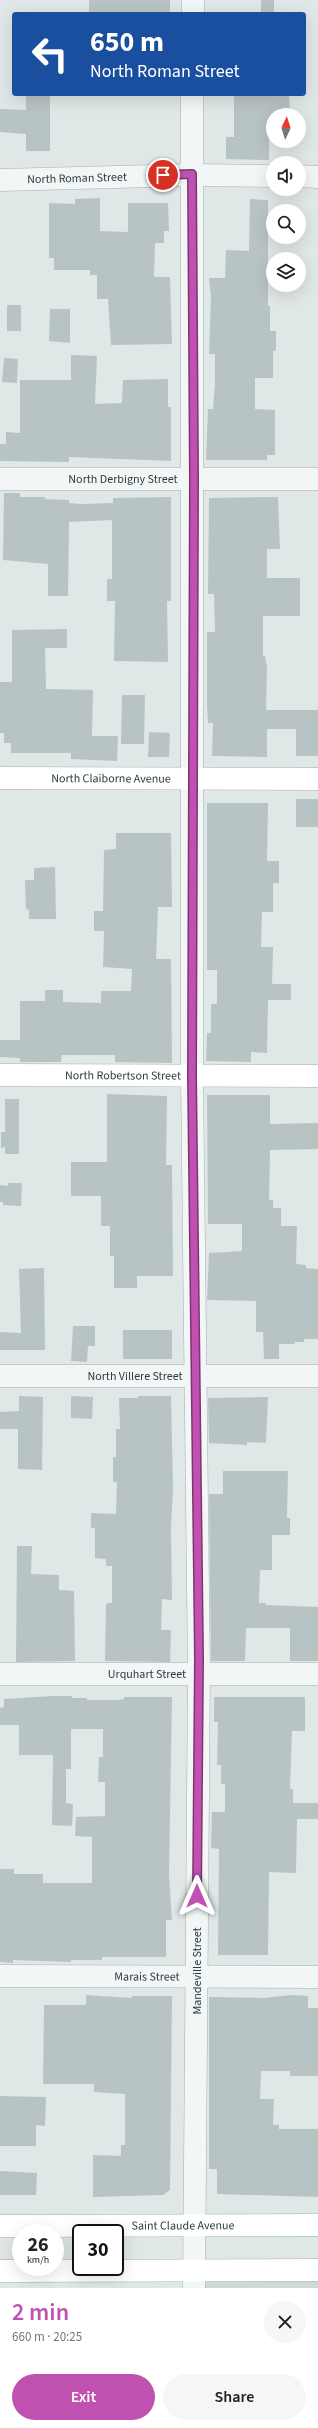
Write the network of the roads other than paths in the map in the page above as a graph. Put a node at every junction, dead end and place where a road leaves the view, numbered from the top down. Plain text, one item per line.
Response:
1 (193, 0) edge
2 (193, 12) edge
3 (192, 96) edge
4 (192, 174) junction
5 (266, 176) edge
6 (306, 176) edge
7 (318, 177) edge
8 (0, 180) edge
9 (194, 478) junction
10 (0, 479) edge
11 (318, 479) edge
12 (0, 778) edge
13 (193, 779) junction
14 (318, 779) edge
15 (0, 1076) edge
16 (318, 1076) edge
17 (192, 1077) junction
18 (0, 1376) edge
19 (196, 1376) junction
20 (318, 1376) edge
21 (0, 1674) edge
22 (199, 1674) junction
23 (318, 1674) edge
24 (0, 1976) edge
25 (197, 1976) junction
26 (318, 1977) edge
27 (318, 2225) edge
28 (0, 2226) edge
29 (194, 2226) junction
30 (318, 2270) edge
31 (0, 2271) edge
32 (194, 2279) edge

1 - 2 street
3 - 4 street, Mandeville Street
4 - 5 street, North Roman Street
4 - 8 street, North Roman Street
4 - 9 street, Mandeville Street
6 - 7 street
9 - 10 street, North Derbigny Street
9 - 11 street, North Derbigny Street
9 - 13 street, Mandeville Street
12 - 13 main road, North Claiborne Avenue
13 - 14 main road, North Claiborne Avenue
13 - 17 street, Mandeville Street
15 - 17 main road, North Robertson Street
16 - 17 main road, North Robertson Street
17 - 19 street, Mandeville Street
18 - 19 street, North Villere Street
19 - 20 street, North Villere Street
19 - 22 street, Mandeville Street
21 - 22 street, Urquhart Street
22 - 23 street, Urquhart Street
22 - 25 street, Mandeville Street
24 - 25 street, Marais Street
25 - 26 street, Marais Street
25 - 29 street, Mandeville Street
27 - 29 main road, Saint Claude Avenue
28 - 29 main road, Saint Claude Avenue
29 - 32 street, Mandeville Street
30 - 32 main road
31 - 32 main road

